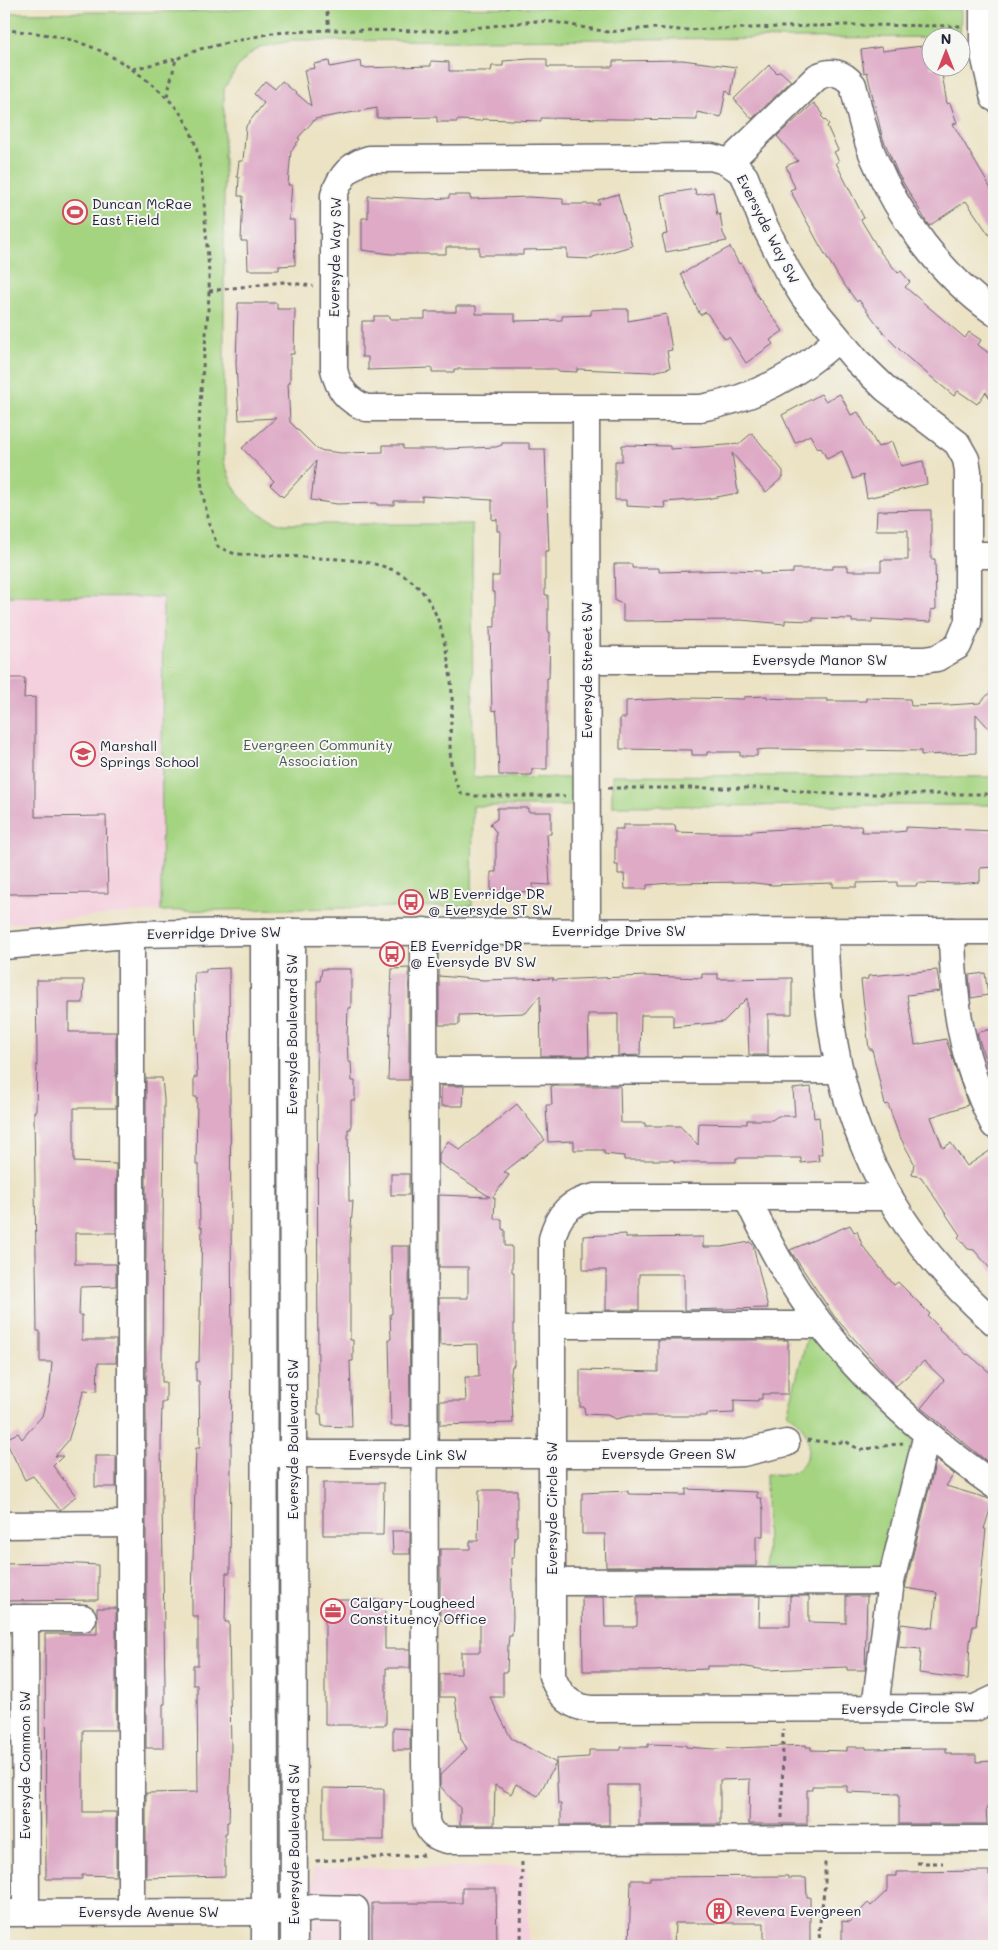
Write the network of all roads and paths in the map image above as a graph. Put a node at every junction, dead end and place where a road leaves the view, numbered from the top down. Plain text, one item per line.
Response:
1 (326, 4) edge
2 (982, 15) edge
3 (4, 30) edge
4 (329, 30) junction
5 (176, 59) junction
6 (132, 69) junction
7 (167, 96) junction
8 (994, 98) edge
9 (728, 163) junction
10 (334, 286) junction
11 (209, 291) junction
12 (994, 312) edge
13 (838, 339) junction
14 (586, 409) junction
15 (968, 555) junction
16 (994, 555) edge
17 (587, 660) junction
18 (588, 792) junction
19 (994, 794) edge
20 (424, 931) junction
21 (587, 931) junction
22 (825, 931) junction
23 (952, 931) junction
24 (994, 931) edge
25 (264, 932) junction
26 (292, 932) junction
27 (131, 935) junction
28 (4, 946) edge
29 (424, 1070) junction
30 (838, 1070) junction
31 (994, 1125) edge
32 (889, 1197) junction
33 (747, 1198) junction
34 (994, 1322) edge
35 (552, 1325) junction
36 (821, 1325) junction
37 (927, 1434) junction
38 (786, 1443) joint
39 (264, 1454) junction
40 (552, 1454) junction
41 (293, 1455) junction
42 (424, 1455) junction
43 (994, 1485) edge
44 (131, 1524) junction
45 (4, 1525) edge
46 (892, 1581) junction
47 (552, 1582) junction
48 (14, 1618) edge
49 (83, 1618) dead end
50 (994, 1699) edge
51 (875, 1708) junction
52 (782, 1709) junction
53 (15, 1819) edge
54 (782, 1839) junction
55 (994, 1839) edge
56 (429, 1855) dead end
57 (522, 1858) dead end
58 (825, 1860) dead end
59 (313, 1861) dead end
60 (131, 1912) junction
61 (265, 1912) junction
62 (294, 1912) junction
63 (15, 1913) edge
64 (265, 1946) edge
65 (294, 1946) edge
66 (355, 1946) edge
67 (521, 1946) edge
68 (820, 1946) edge

1 - 4 path
2 - 4 path
2 - 8 street
3 - 6 path
4 - 5 path
5 - 6 path
5 - 7 path
6 - 7 path
7 - 11 path
9 - 10 street, Eversyde Way SW
9 - 12 street
9 - 13 street, Eversyde Way SW
10 - 11 path
10 - 14 street, Eversyde Way SW
11 - 18 path
13 - 14 street, Eversyde Way SW
13 - 15 street, Eversyde Way SW
14 - 17 street, Eversyde Street SW
15 - 16 street
15 - 17 street, Eversyde Manor SW
17 - 18 street, Eversyde Street SW
18 - 19 path
18 - 21 street, Eversyde Street SW
20 - 21 street, Everridge Drive SW
20 - 26 street, Everridge Drive SW
20 - 29 street
21 - 22 street, Everridge Drive SW
22 - 23 street, Everridge Drive SW
22 - 30 street
23 - 24 street, Everridge Drive SW
23 - 31 street
25 - 26 street, Everridge Drive SW
25 - 27 street, Everridge Drive SW
25 - 39 street, Eversyde Boulevard SW
26 - 41 street, Eversyde Boulevard SW
27 - 28 street, Everridge Drive SW
27 - 44 street
29 - 30 street
29 - 42 street
30 - 32 street
32 - 33 street, Eversyde Circle SW
32 - 34 street
33 - 35 street, Eversyde Circle SW
33 - 36 street
35 - 36 street
35 - 40 street, Eversyde Circle SW
36 - 37 street
37 - 38 path
37 - 43 street
37 - 46 street
38 - 40 street, Eversyde Green SW
39 - 41 street, Eversyde Link SW
39 - 61 street, Eversyde Boulevard SW
40 - 42 street, Eversyde Link SW
40 - 47 street, Eversyde Circle SW
41 - 42 street, Eversyde Link SW
41 - 62 street, Eversyde Boulevard SW
42 - 54 street
44 - 45 street
44 - 60 street
46 - 47 street
46 - 51 street
47 - 52 street, Eversyde Circle SW
48 - 49 street, Eversyde Common SW
48 - 53 street, Eversyde Common SW
50 - 51 street, Eversyde Circle SW
51 - 52 street, Eversyde Circle SW
52 - 54 path
53 - 63 street, Eversyde Common SW
54 - 55 street
56 - 59 path
57 - 67 path
58 - 68 path
60 - 61 street, Eversyde Avenue SW
60 - 63 street, Eversyde Avenue SW
61 - 62 street, Eversyde Avenue SW
61 - 64 street, Eversyde Boulevard SW
62 - 65 street, Eversyde Boulevard SW
62 - 66 street, Eversyde Avenue SW

